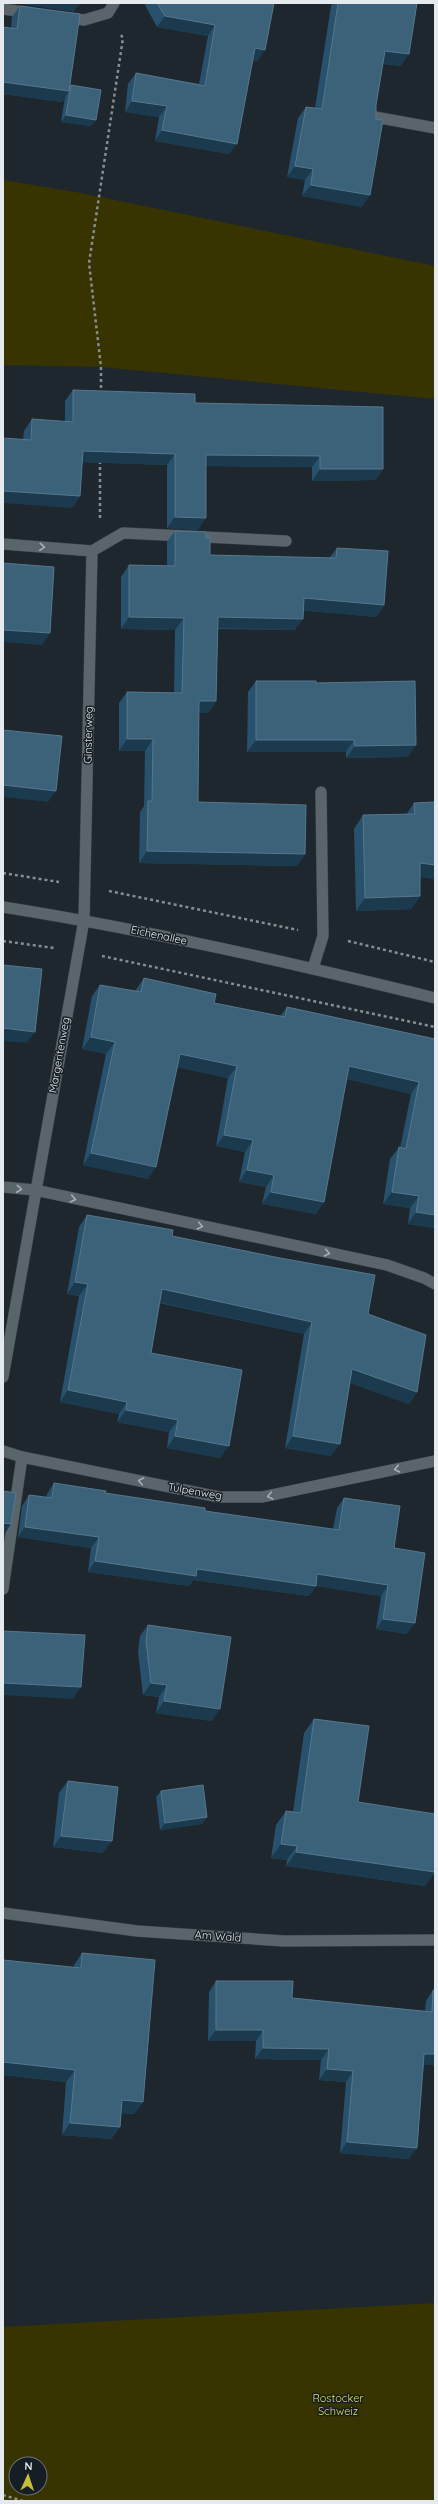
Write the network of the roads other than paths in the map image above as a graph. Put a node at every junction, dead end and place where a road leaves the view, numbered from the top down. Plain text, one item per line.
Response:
1 (114, 3) edge
2 (3, 9) edge
3 (40, 14) edge
4 (54, 16) edge
5 (374, 117) edge
6 (435, 128) edge
7 (286, 541) dead end
8 (3, 544) edge
9 (92, 551) junction
10 (321, 792) dead end
11 (3, 907) edge
12 (84, 920) junction
13 (313, 968) junction
14 (435, 998) edge
15 (3, 1187) edge
16 (35, 1190) junction
17 (435, 1284) edge
18 (3, 1377) edge
19 (3, 1451) edge
20 (22, 1457) junction
21 (435, 1461) edge
22 (3, 1589) edge
23 (3, 1913) edge
24 (435, 1940) edge

1 - 4 street
2 - 3 street
5 - 6 street
7 - 9 street
8 -> 9 street
9 - 12 street, Ginsterweg
10 - 13 street
11 - 12 street, Eichenallee
12 - 13 street, Eichenallee
12 - 16 street, Margeritenweg
13 - 14 street, Eichenallee
15 -> 16 street
16 -> 17 street
16 - 18 street, Margeritenweg
19 - 20 street, Tulpenweg
21 -> 20 street, Tulpenweg
20 - 22 street
23 - 24 street, Am Wald

